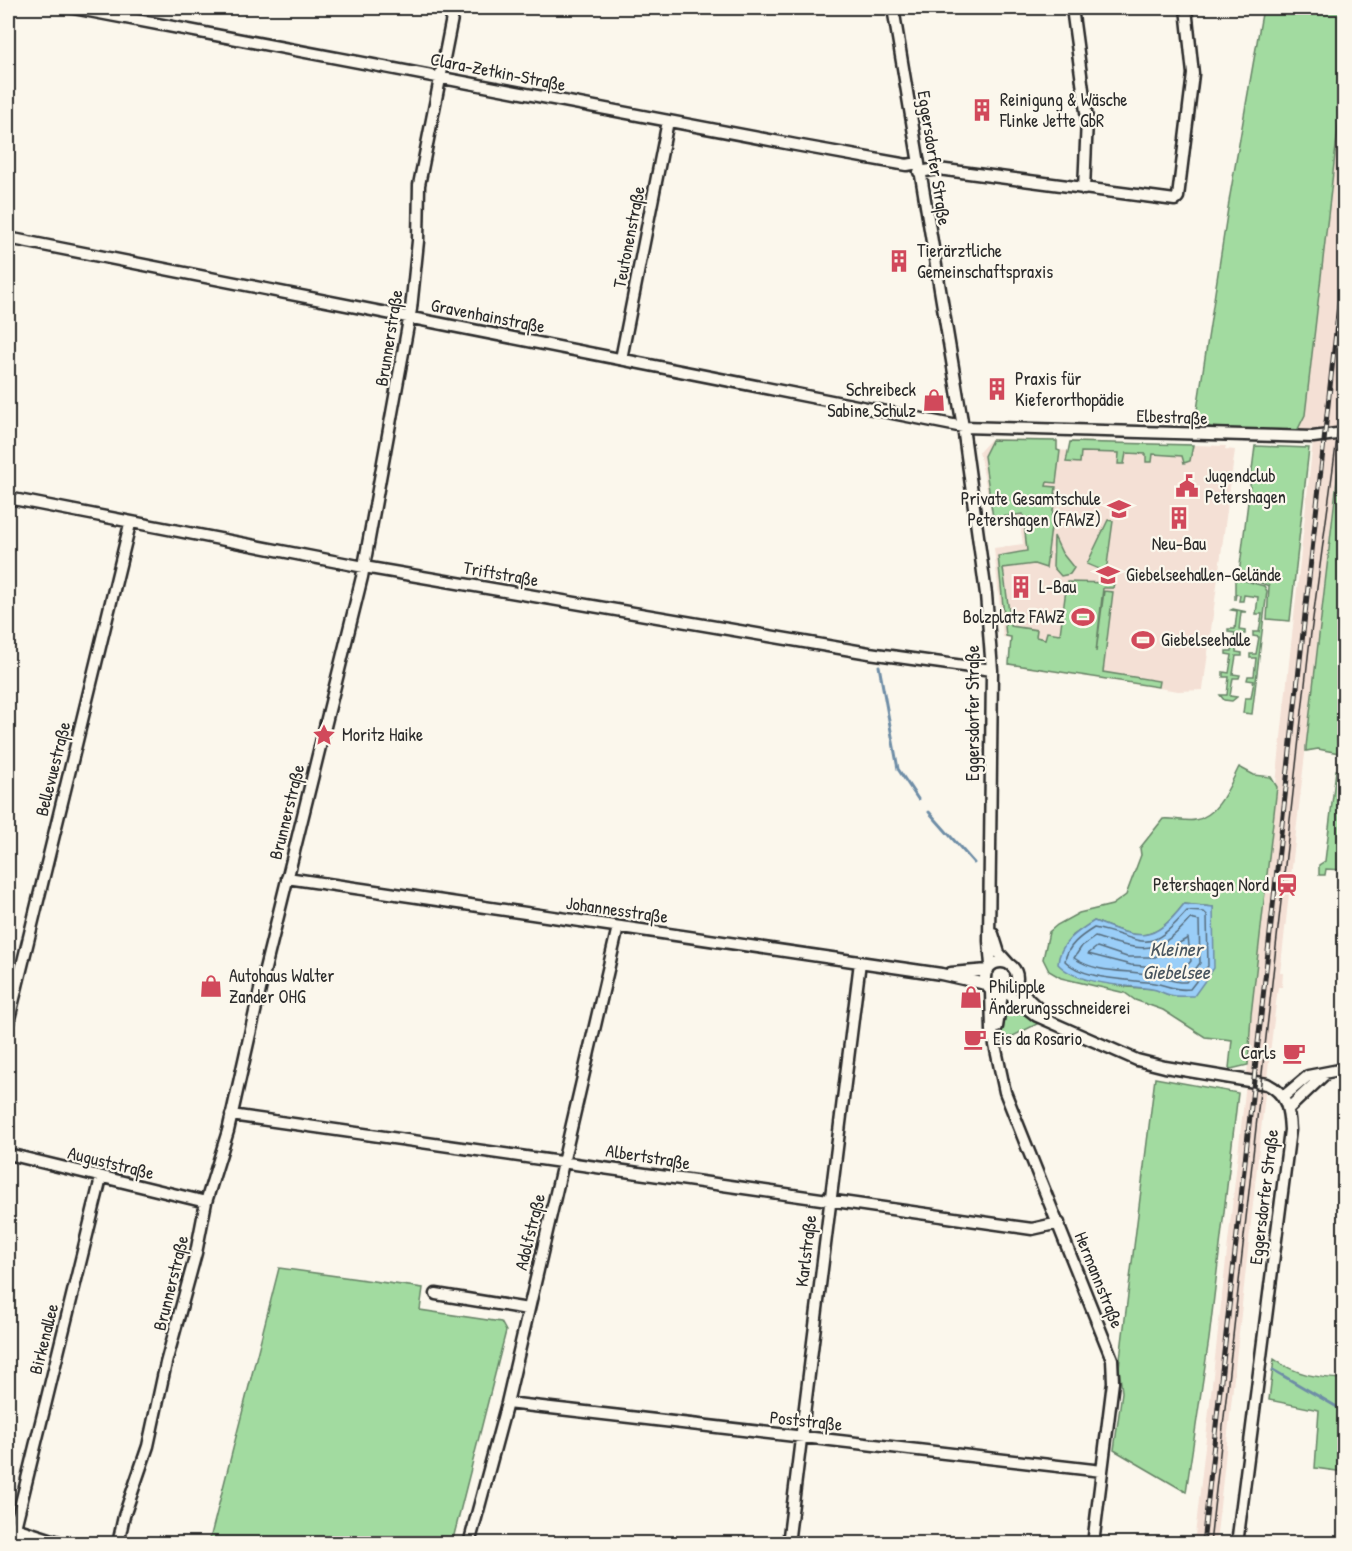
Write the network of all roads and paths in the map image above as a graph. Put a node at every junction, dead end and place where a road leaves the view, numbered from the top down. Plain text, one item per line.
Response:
1 (73, 8) edge
2 (454, 8) edge
3 (893, 8) edge
4 (1072, 8) edge
5 (1186, 8) edge
6 (441, 77) junction
7 (668, 121) junction
8 (918, 168) junction
9 (1084, 189) junction
10 (8, 238) edge
11 (410, 317) junction
12 (621, 359) junction
13 (963, 427) junction
14 (1344, 433) edge
15 (8, 498) edge
16 (130, 524) junction
17 (364, 567) junction
18 (992, 670) junction
19 (287, 878) junction
20 (990, 922) junction
21 (618, 927) junction
22 (860, 962) junction
23 (1008, 963) junction
24 (989, 967) junction
25 (941, 974) junction
26 (1017, 982) junction
27 (997, 990) junction
28 (1055, 1022) junction
29 (8, 1023) edge
30 (1344, 1070) edge
31 (1326, 1073) junction
32 (1283, 1096) junction
33 (1289, 1108) junction
34 (231, 1114) junction
35 (8, 1154) edge
36 (563, 1161) junction
37 (101, 1178) junction
38 (206, 1202) junction
39 (829, 1202) junction
40 (1059, 1223) junction
41 (436, 1294) dead end
42 (528, 1310) junction
43 (507, 1403) junction
44 (800, 1437) junction
45 (1102, 1471) junction
46 (15, 1528) junction
47 (11, 1544) edge
48 (65, 1544) edge
49 (118, 1544) edge
50 (469, 1544) edge
51 (788, 1544) edge
52 (1093, 1544) edge
53 (1237, 1544) edge

1 - 6 street, Clara-Zetkin-Straße
2 - 6 street, Brunnerstraße
3 - 8 street, Eggersdorfer Straße
4 - 9 street
5 - 9 street, Clara-Zetkin-Straße
6 - 7 street, Clara-Zetkin-Straße
6 - 11 street, Brunnerstraße
7 - 8 street, Clara-Zetkin-Straße
7 - 12 street, Teutonenstraße
8 - 9 street, Clara-Zetkin-Straße
8 - 13 street, Eggersdorfer Straße
10 - 11 street, Gravenhainstraße
11 - 12 street, Gravenhainstraße
11 - 17 street, Brunnerstraße
12 - 13 street, Gravenhainstraße
13 - 14 street, Elbestraße
13 - 18 street, Eggersdorfer Straße
15 - 16 street, Triftstraße
16 - 17 street, Triftstraße
16 - 29 street, Bellevuestraße
17 - 18 street, Triftstraße
17 - 19 street, Brunnerstraße
18 - 20 street, Eggersdorfer Straße
19 - 21 street, Johannesstraße
19 - 34 street, Brunnerstraße
20 - 23 street, Eggersdorfer Straße
20 - 24 street, Eggersdorfer Straße
21 - 22 street, Johannesstraße
21 - 36 street, Adolfstraße
22 - 25 street, Johannesstraße
22 - 39 street, Karlstraße
23 - 24 street, Johannesstraße
23 - 26 street, Eggersdorfer Straße
24 - 25 street, Johannesstraße
24 - 27 street, Eggersdorfer Straße
25 - 27 street, Johannesstraße
26 - 27 street
26 - 28 street
27 - 28 street
27 - 40 street, Hermannstraße
28 - 32 street
30 - 31 street
31 - 32 street
31 - 33 street
32 - 33 street, Eggersdorfer Straße
33 - 53 street, Eggersdorfer Straße
34 - 36 street, Albertstraße
34 - 38 street, Brunnerstraße
35 - 37 street, Auguststraße
36 - 39 street, Albertstraße
36 - 42 street, Adolfstraße
37 - 38 street, Auguststraße
37 - 46 street, Birkenallee
38 - 49 street, Brunnerstraße
39 - 40 street, Albertstraße
39 - 44 street, Karlstraße
40 - 45 street, Hermannstraße
41 - 42 street
42 - 43 street, Adolfstraße
43 - 44 street, Poststraße
43 - 50 street, Adolfstraße
44 - 45 street, Poststraße
44 - 51 street, Karlstraße
45 - 52 street, Hermannstraße
46 - 47 street, Birkenallee
46 - 48 street

